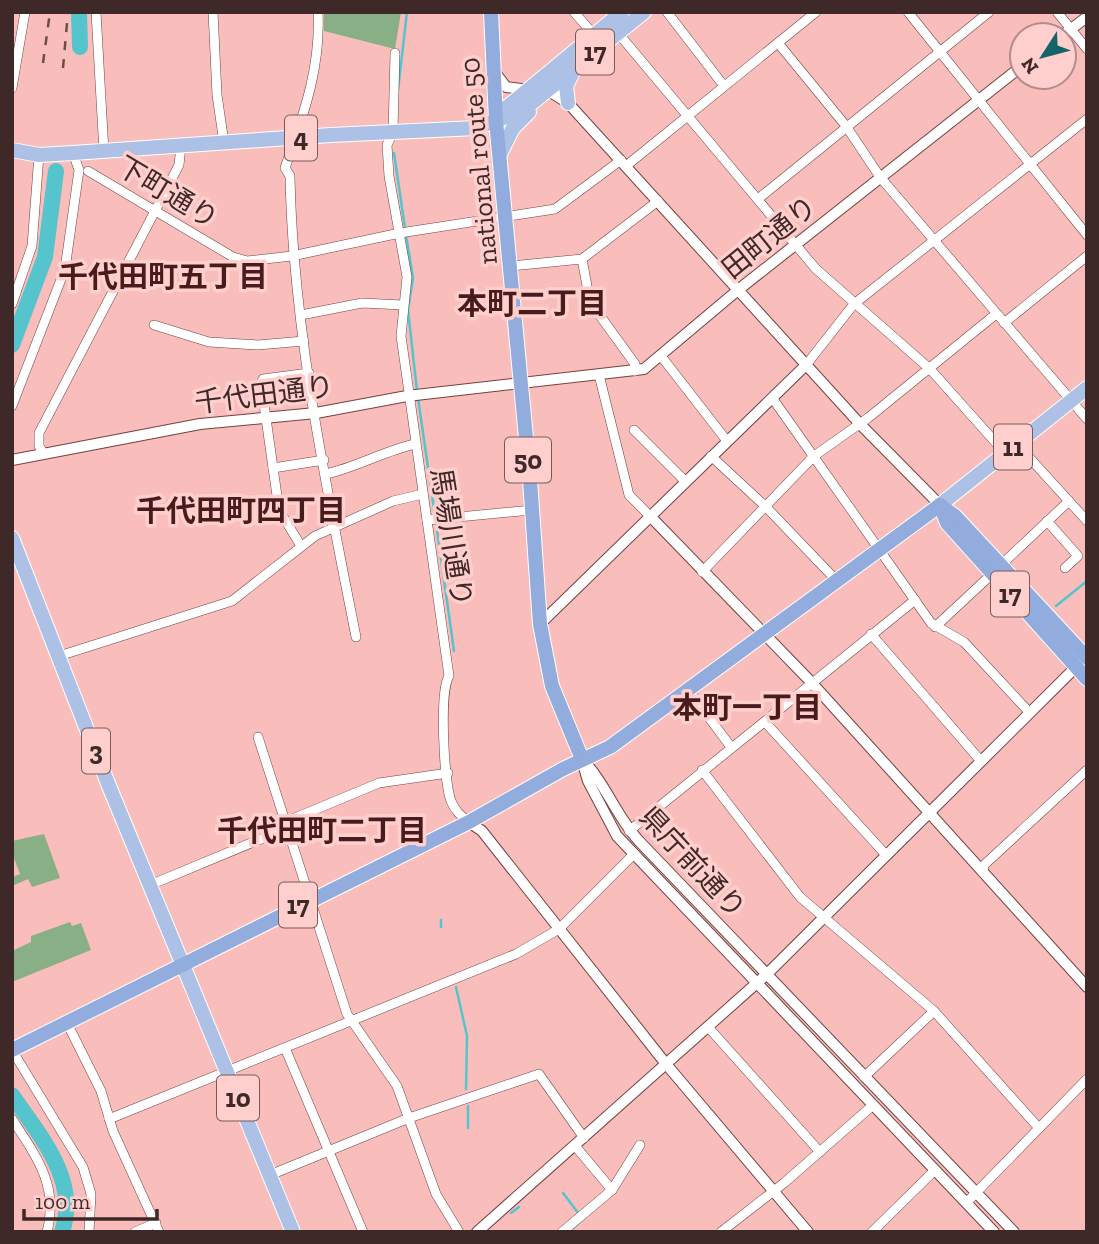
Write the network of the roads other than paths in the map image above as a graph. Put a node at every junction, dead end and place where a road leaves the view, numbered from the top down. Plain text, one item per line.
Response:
1 (25, 12) edge
2 (96, 12) edge
3 (213, 12) edge
4 (318, 12) edge
5 (491, 12) edge
6 (574, 12) edge
7 (622, 12) edge
8 (644, 12) edge
9 (667, 12) edge
10 (816, 12) edge
11 (908, 12) edge
12 (989, 12) edge
13 (618, 33) junction
14 (594, 35) junction
15 (778, 43) junction
16 (940, 52) junction
17 (395, 53) dead end
18 (14, 62) edge
19 (578, 65) junction
20 (494, 70) junction
21 (1008, 77) edge
22 (549, 83) junction
23 (724, 86) junction
24 (12, 88) edge
25 (527, 91) junction
26 (978, 100) junction
27 (566, 101) junction
28 (688, 116) junction
29 (1087, 119) edge
30 (496, 121) junction
31 (846, 126) junction
32 (393, 132) junction
33 (295, 139) junction
34 (224, 143) junction
35 (181, 146) junction
36 (12, 150) edge
37 (104, 152) junction
38 (80, 153) junction
39 (500, 154) junction
40 (39, 155) junction
41 (623, 163) junction
42 (1029, 166) junction
43 (83, 173) junction
44 (880, 177) junction
45 (758, 199) junction
46 (658, 201) junction
47 (156, 210) junction
48 (506, 216) junction
49 (400, 233) junction
50 (1087, 235) edge
51 (933, 241) junction
52 (796, 245) junction
53 (1087, 256) edge
54 (292, 257) junction
55 (582, 260) junction
56 (511, 266) junction
57 (738, 290) junction
58 (12, 304) edge
59 (854, 304) junction
60 (403, 305) junction
61 (996, 314) junction
62 (301, 315) junction
63 (1004, 323) junction
64 (154, 325) dead end
65 (304, 341) junction
66 (661, 356) junction
67 (806, 365) junction
68 (930, 369) junction
69 (635, 371) junction
70 (309, 373) junction
71 (599, 375) junction
72 (522, 382) junction
73 (1087, 388) edge
74 (407, 396) junction
75 (773, 398) junction
76 (1070, 401) junction
77 (12, 406) edge
78 (316, 413) junction
79 (264, 417) junction
80 (1087, 419) edge
81 (860, 424) junction
82 (634, 429) dead end
83 (727, 441) junction
84 (415, 444) junction
85 (1011, 449) junction
86 (43, 453) junction
87 (711, 456) junction
88 (814, 456) junction
89 (12, 460) edge
90 (324, 460) junction
91 (272, 468) junction
92 (326, 474) junction
93 (685, 481) junction
94 (423, 494) junction
95 (1069, 501) junction
96 (940, 505) junction
97 (765, 506) junction
98 (531, 510) junction
99 (649, 515) junction
100 (432, 519) junction
101 (1047, 521) junction
102 (1087, 521) edge
103 (335, 528) junction
104 (12, 538) edge
105 (301, 546) junction
106 (881, 550) junction
107 (1065, 568) dead end
108 (996, 569) junction
109 (702, 572) junction
110 (837, 581) junction
111 (915, 600) junction
112 (540, 624) junction
113 (936, 627) junction
114 (764, 634) junction
115 (871, 634) junction
116 (356, 637) dead end
117 (59, 656) junction
118 (1084, 660) edge
119 (1087, 679) edge
120 (811, 682) junction
121 (689, 691) junction
122 (1029, 712) junction
123 (765, 722) junction
124 (258, 737) dead end
125 (731, 747) junction
126 (582, 760) junction
127 (980, 760) junction
128 (702, 770) junction
129 (1087, 770) edge
130 (448, 773) junction
131 (930, 810) junction
132 (469, 822) junction
133 (285, 824) junction
134 (629, 831) junction
135 (634, 854) junction
136 (886, 855) junction
137 (983, 871) junction
138 (150, 885) junction
139 (310, 899) junction
140 (823, 917) junction
141 (559, 929) junction
142 (182, 964) junction
143 (767, 974) junction
144 (756, 984) junction
145 (1087, 988) edge
146 (934, 1011) junction
147 (350, 1021) junction
148 (66, 1023) junction
149 (708, 1027) junction
150 (285, 1048) junction
151 (12, 1050) edge
152 (666, 1064) junction
153 (227, 1071) junction
154 (864, 1077) junction
155 (1087, 1079) edge
156 (872, 1106) junction
157 (409, 1118) junction
158 (12, 1119) edge
159 (109, 1119) junction
160 (1038, 1127) junction
161 (580, 1142) junction
162 (640, 1145) dead end
163 (328, 1151) junction
164 (820, 1152) junction
165 (934, 1171) junction
166 (270, 1175) junction
167 (612, 1190) junction
168 (774, 1191) junction
169 (975, 1192) junction
170 (965, 1203) junction
171 (157, 1228) edge
172 (47, 1232) edge
173 (89, 1232) edge
174 (135, 1232) edge
175 (293, 1232) edge
176 (363, 1232) edge
177 (458, 1232) edge
178 (477, 1232) edge
179 (562, 1232) edge
180 (721, 1232) edge
181 (808, 1232) edge
182 (872, 1232) edge
183 (994, 1232) edge
184 (1014, 1232) edge

1 - 18 street
2 - 37 street
3 - 34 street
4 - 33 street
5 - 20 highway, national route 50 / 50
6 - 14 street
7 - 14 main road, 17
8 - 13 main road, 17
9 - 23 street
10 - 15 street
11 - 16 street
12 - 16 street
13 - 19 main road, 17
13 - 28 street
14 - 22 main road, 17
15 - 23 street
15 - 31 street
16 - 26 street
16 - 31 street
17 - 32 street, 馬場川通り
18 - 24 street
19 - 22 main road, 17
19 - 27 main road
20 - 25 street
20 - 30 highway, national route 50 / 50
21 - 26 street, 田町通り
22 - 25 main road, 17
22 - 25 street
22 - 27 main road
22 - 30 main road, 17
22 - 39 main road
23 - 28 street
25 - 30 main road, 17
26 - 42 street
26 - 44 street, 田町通り
27 - 41 street
28 - 41 street
28 - 45 street
29 - 42 street
30 - 32 main road, 4
30 - 39 highway, national route 50 / 50
31 - 44 street
31 - 45 street
32 - 33 main road, 4
32 - 49 street, 馬場川通り
33 - 34 main road, 4
33 - 54 street
34 - 35 main road, 4
35 - 37 main road, 4
35 - 47 street
36 - 40 main road, 4
37 - 38 main road, 4
38 - 40 main road, 4
38 - 43 street, 下町通り
38 - 43 street
39 - 48 highway, national route 50 / 50
40 - 58 street
41 - 46 street
41 - 48 street
42 - 50 street
42 - 51 street
43 - 47 street, 下町通り
43 - 77 street
44 - 51 street
44 - 52 street, 田町通り
45 - 52 street
46 - 55 street
46 - 57 street
47 - 54 street, 下町通り
47 - 86 street
48 - 49 street
48 - 56 highway, national route 50 / 50
49 - 54 street
49 - 60 street, 馬場川通り
51 - 59 street
51 - 61 street
52 - 57 street, 田町通り
52 - 59 street
53 - 63 street
54 - 62 street
55 - 56 street
55 - 69 street
56 - 72 highway, national route 50 / 50
57 - 66 street, 田町通り
57 - 67 street
59 - 67 street
59 - 68 street
60 - 62 street
60 - 74 street, 馬場川通り
61 - 63 street
61 - 68 street
62 - 65 street
63 - 76 street
64 - 65 street
65 - 70 street
66 - 69 street, 田町通り
66 - 83 street
67 - 75 street
67 - 81 street
68 - 81 street
68 - 85 street
69 - 71 street, 田町通り
70 - 78 street
70 - 79 street
71 - 72 street, 田町通り
71 - 99 street
72 - 74 street, 千代田通り
72 - 98 highway, national route 50 / 50
73 - 76 main road, 11
74 - 78 street, 千代田通り
74 - 84 street, 馬場川通り
75 - 83 street
75 - 88 street
76 - 80 street
76 - 85 main road, 11
78 - 79 street, 千代田通り
78 - 90 street
79 - 86 street, 千代田通り
79 - 91 street
81 - 88 street
81 - 96 street
82 - 93 street
83 - 87 street
84 - 92 street
84 - 94 street, 馬場川通り
85 - 95 street
85 - 96 main road, 11
86 - 89 street, 千代田通り
87 - 93 street
87 - 97 street
88 - 97 street
88 - 106 street
90 - 91 street
90 - 92 street
91 - 105 street
92 - 103 street
93 - 99 street
94 - 100 street, 馬場川通り
94 - 103 street
95 - 101 street
95 - 102 street
96 - 106 highway, 17
96 - 108 highway, 17
97 - 109 street
97 - 110 street
98 - 100 street
98 - 112 highway, national route 50 / 50
99 - 109 street
99 - 112 street
100 - 130 street, 馬場川通り
101 - 107 street
101 - 108 street
103 - 105 street
103 - 116 street
104 - 117 main road, 3
105 - 117 street
106 - 110 highway, 17
106 - 111 street
108 - 113 street
108 - 118 highway, 17
109 - 114 street
110 - 114 highway, 17
111 - 113 street
111 - 115 street
112 - 126 highway, national route 50 / 50
113 - 122 street
114 - 120 street
114 - 121 highway, 17
115 - 120 street
115 - 127 street
117 - 138 main road, 3
118 - 119 highway, 17
118 - 122 street
120 - 123 street
120 - 131 street
121 - 125 street
121 - 126 highway, 17
122 - 127 street
123 - 125 street
123 - 136 street
124 - 133 street
125 - 128 street
126 - 132 highway, 17
126 - 134 street, 県庁前通り
126 - 135 street, 県庁前通り
127 - 131 street
128 - 134 street
128 - 140 street
129 - 137 street
130 - 132 street, 馬場川通り
130 - 133 street
131 - 136 street
131 - 137 street
132 - 139 highway, 17
132 - 141 street
133 - 138 street
133 - 139 street
134 - 143 street, 県庁前通り
135 - 141 street
135 - 144 street, 県庁前通り
136 - 140 street
137 - 145 street
138 - 142 main road, 3
139 - 142 highway, 17
139 - 147 street
140 - 143 street
140 - 146 street
141 - 147 street
141 - 152 street
142 - 148 highway, 17
142 - 153 main road, 10
143 - 144 street
143 - 154 street, 県庁前通り
144 - 149 street
144 - 156 street, 県庁前通り
146 - 154 street
146 - 160 street
147 - 150 street
147 - 157 street
148 - 151 highway, 17
148 - 159 street
149 - 152 street
149 - 164 street
150 - 153 street
150 - 163 street
151 - 173 street
152 - 161 street
152 - 168 street
153 - 159 street
153 - 166 main road, 10
154 - 169 street, 県庁前通り
155 - 160 street
156 - 164 street
156 - 165 street, 県庁前通り
157 - 161 street
157 - 163 street
157 - 177 street
158 - 172 street
159 - 171 street
160 - 169 street
161 - 167 street
161 - 178 street
162 - 167 street
163 - 166 street
163 - 176 street
164 - 168 street
165 - 170 street, 県庁前通り
165 - 182 street
166 - 175 main road, 10
167 - 179 street
168 - 180 street
168 - 181 street
169 - 170 street
169 - 184 street, 県庁前通り
170 - 183 street, 県庁前通り
171 - 174 street

